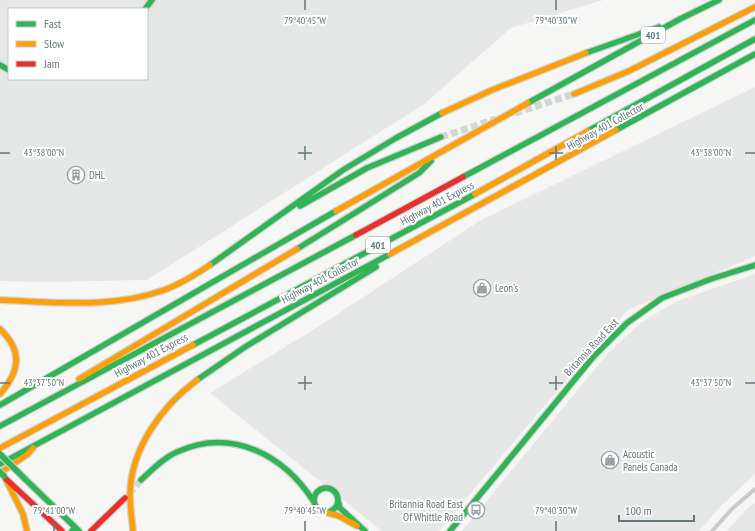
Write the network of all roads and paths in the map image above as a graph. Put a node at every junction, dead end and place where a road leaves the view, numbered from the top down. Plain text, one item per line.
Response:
1 (152, 0) edge
2 (719, 0) edge
3 (755, 7) edge
4 (146, 8) edge
5 (680, 19) junction
6 (755, 20) edge
7 (755, 39) edge
8 (755, 55) edge
9 (574, 94) tunnel mouth
10 (440, 137) tunnel mouth
11 (438, 154) junction
12 (274, 221) junction
13 (419, 239) junction
14 (755, 264) edge
15 (0, 300) edge
16 (0, 329) edge
17 (0, 394) edge
18 (0, 405) edge
19 (17, 417) junction
20 (0, 426) edge
21 (36, 445) junction
22 (0, 448) edge
23 (0, 454) edge
24 (0, 464) edge
25 (1, 474) edge
26 (141, 480) tunnel mouth
27 (11, 487) junction
28 (755, 489) edge
29 (125, 498) tunnel mouth
30 (338, 499) junction
31 (314, 502) junction
32 (328, 512) junction
33 (359, 526) junction
34 (75, 530) edge
35 (26, 531) edge
36 (62, 531) edge
37 (91, 531) edge
38 (133, 531) edge
39 (365, 531) edge
40 (450, 531) edge
41 (712, 531) edge

1 - 4 main road
2 - 5 main road, 401
3 - 9 main road
5 - 11 main road, 401
5 - 12 main road
6 - 19 main road, Highway 401 Express / 401
7 - 22 main road, Highway 401 Express / 401
8 - 13 main road, Highway 401 Collector / 401
10 - 12 main road
11 - 18 main road, 401
11 - 19 main road
12 - 15 main road
13 - 21 main road, Highway 401 Collector / 401
13 - 38 main road
14 - 40 main road, Britannia Road East
16 - 17 main road
19 - 20 main road, Highway 401 Express / 401
21 - 24 main road, Highway 401 Collector / 401
21 - 25 main road
23 - 34 main road, bridge
25 - 27 main road
26 - 31 main road
27 - 35 main road
27 - 36 main road
28 - 41 street
29 - 37 main road
30 - 31 main road
30 - 32 main road
30 - 33 main road
31 - 32 main road
32 - 33 main road
33 - 39 main road

